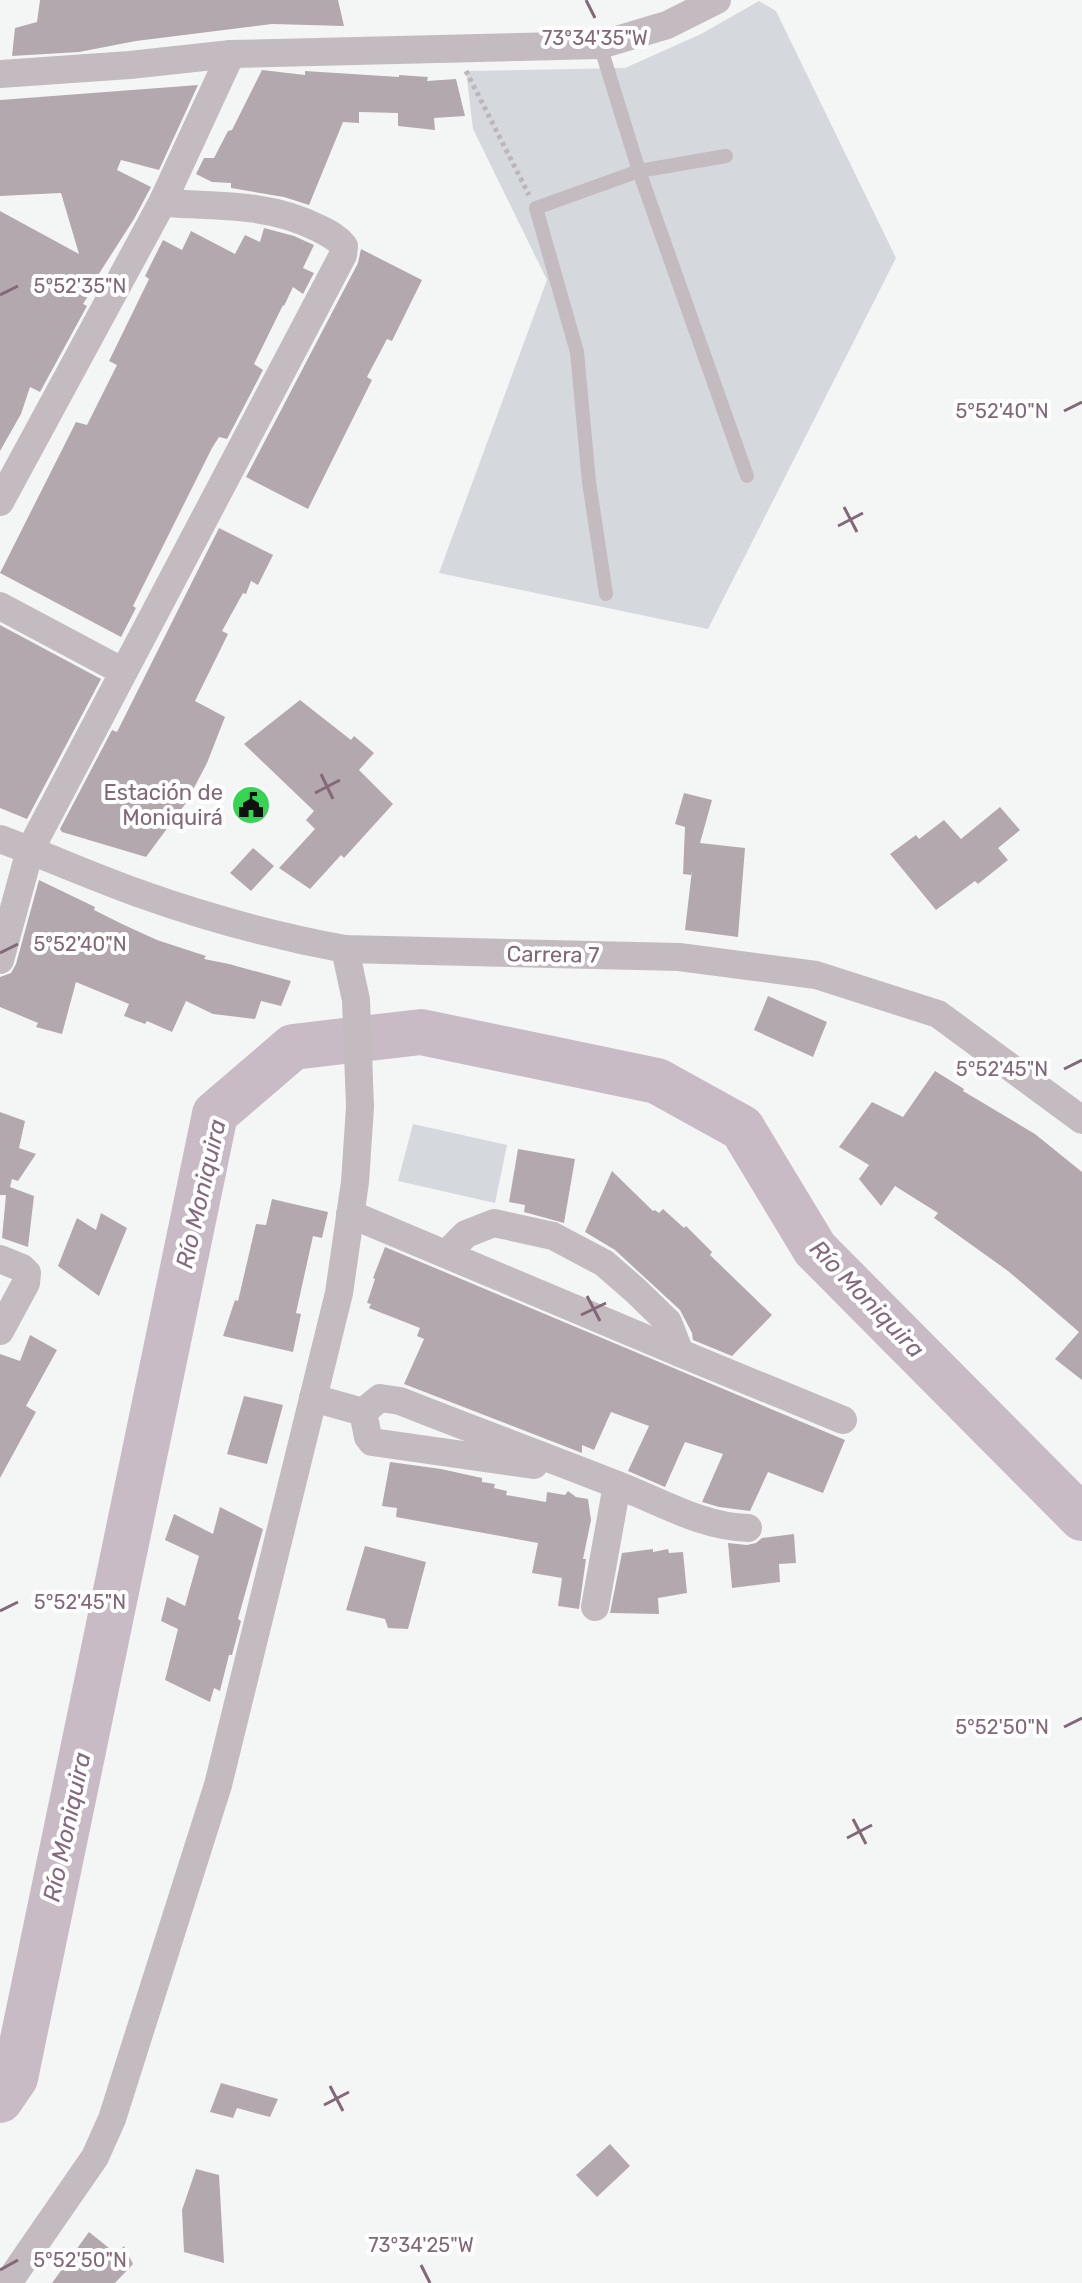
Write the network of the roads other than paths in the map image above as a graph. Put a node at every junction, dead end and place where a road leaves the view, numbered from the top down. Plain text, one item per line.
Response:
1 (717, 0) edge
2 (600, 45) junction
3 (231, 54) junction
4 (0, 74) edge
5 (726, 156) dead end
6 (639, 171) junction
7 (162, 203) junction
8 (747, 476) dead end
9 (0, 502) edge
10 (606, 594) dead end
11 (0, 606) edge
12 (122, 671) junction
13 (0, 839) edge
14 (30, 850) junction
15 (345, 949) junction
16 (0, 960) edge
17 (1082, 1120) edge
18 (350, 1214) junction
19 (446, 1254) junction
20 (0, 1259) edge
21 (0, 1331) edge
22 (680, 1353) junction
23 (313, 1398) junction
24 (363, 1412) junction
25 (843, 1420) dead end
26 (584, 1473) junction
27 (617, 1485) junction
28 (748, 1528) dead end
29 (595, 1607) dead end
30 (8, 2283) edge

1 - 2 street
2 - 3 street
2 - 6 lane
3 - 4 street
3 - 7 street
5 - 6 lane
6 - 8 lane
6 - 10 lane
7 - 9 street
7 - 12 street
11 - 12 street
12 - 14 street
13 - 14 street, Carrera 7
14 - 15 street, Carrera 7
14 - 16 street
15 - 17 street, Carrera 7
15 - 18 street
18 - 19 street
18 - 23 street
19 - 22 street
19 - 22 street
20 - 21 street
22 - 25 street
23 - 24 street
23 - 30 street
24 - 26 street
24 - 26 street
26 - 27 street
27 - 28 street
27 - 29 street

